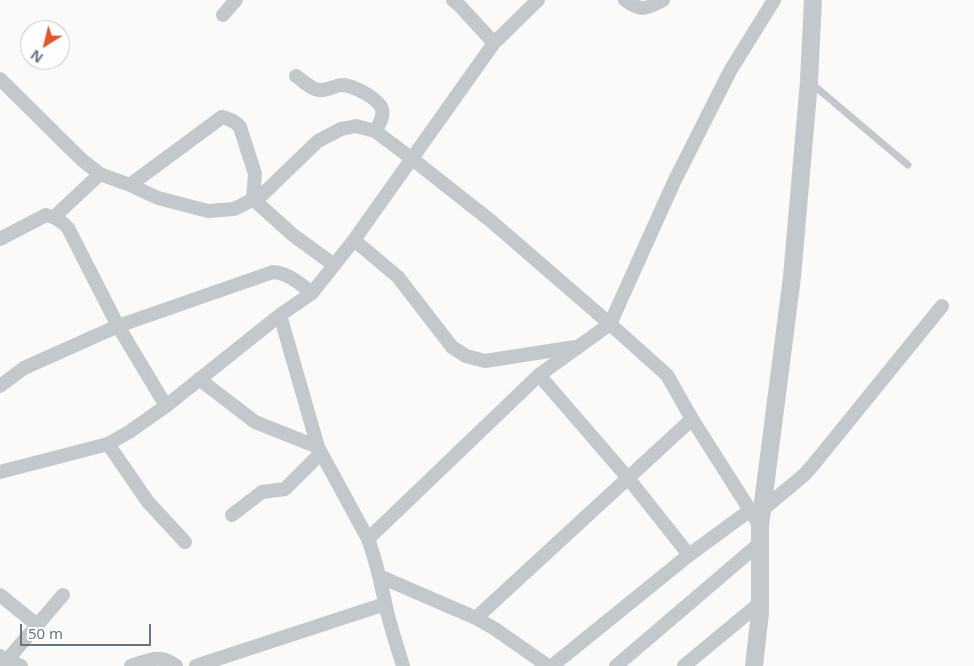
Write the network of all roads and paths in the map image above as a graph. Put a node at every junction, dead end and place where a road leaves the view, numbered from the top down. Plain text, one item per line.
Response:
1 (236, 0) edge
2 (453, 0) edge
3 (538, 0) edge
4 (624, 0) edge
5 (663, 0) edge
6 (774, 0) edge
7 (813, 0) edge
8 (223, 15) dead end
9 (494, 43) junction
10 (296, 76) dead end
11 (0, 79) edge
12 (809, 81) junction
13 (375, 131) junction
14 (411, 158) junction
15 (908, 165) dead end
16 (100, 174) junction
17 (130, 185) junction
18 (253, 199) junction
19 (54, 217) junction
20 (0, 239) edge
21 (354, 240) junction
22 (334, 265) junction
23 (312, 293) junction
24 (942, 306) dead end
25 (280, 314) junction
26 (610, 324) junction
27 (118, 326) junction
28 (578, 347) junction
29 (539, 375) junction
30 (199, 379) junction
31 (0, 386) edge
32 (166, 406) junction
33 (692, 419) junction
34 (108, 444) junction
35 (319, 450) junction
36 (0, 472) edge
37 (628, 478) junction
38 (232, 515) dead end
39 (758, 522) junction
40 (368, 539) junction
41 (185, 542) dead end
42 (689, 554) junction
43 (381, 577) junction
44 (0, 595) edge
45 (63, 596) dead end
46 (760, 603) junction
47 (385, 604) junction
48 (476, 618) junction
49 (37, 625) junction
50 (3, 660) edge
51 (751, 663) edge
52 (21, 666) edge
53 (132, 666) edge
54 (176, 666) edge
55 (196, 666) edge
56 (402, 666) edge
57 (548, 666) edge
58 (552, 666) edge
59 (616, 666) edge
60 (684, 666) edge

1 - 8 street
2 - 9 street
3 - 9 street
4 - 5 street
6 - 26 street
7 - 12 street
9 - 14 street
10 - 13 street
11 - 16 street
12 - 15 lane
12 - 39 street
13 - 14 street
13 - 18 street
14 - 21 street
14 - 26 street
16 - 17 street
16 - 19 street
17 - 18 street
17 - 18 street
18 - 22 street
19 - 20 street
19 - 27 street
21 - 22 street
21 - 28 street
22 - 23 street
23 - 25 street
23 - 27 street
24 - 39 street
25 - 30 street
25 - 35 street
26 - 28 street
26 - 33 street
27 - 31 street
27 - 32 street
28 - 29 street
29 - 37 street
29 - 40 street
30 - 32 street
30 - 35 street
32 - 34 street
33 - 37 street
33 - 39 street
34 - 36 street
34 - 41 street
35 - 38 street
35 - 40 street
37 - 42 street
37 - 48 street
39 - 42 street
39 - 46 street
39 - 59 street
40 - 43 street
42 - 58 street
43 - 47 street
43 - 48 street
44 - 49 street
45 - 49 street
46 - 51 street
46 - 60 street
47 - 55 street
47 - 56 street
48 - 57 street
49 - 50 street
50 - 52 street
53 - 54 street

